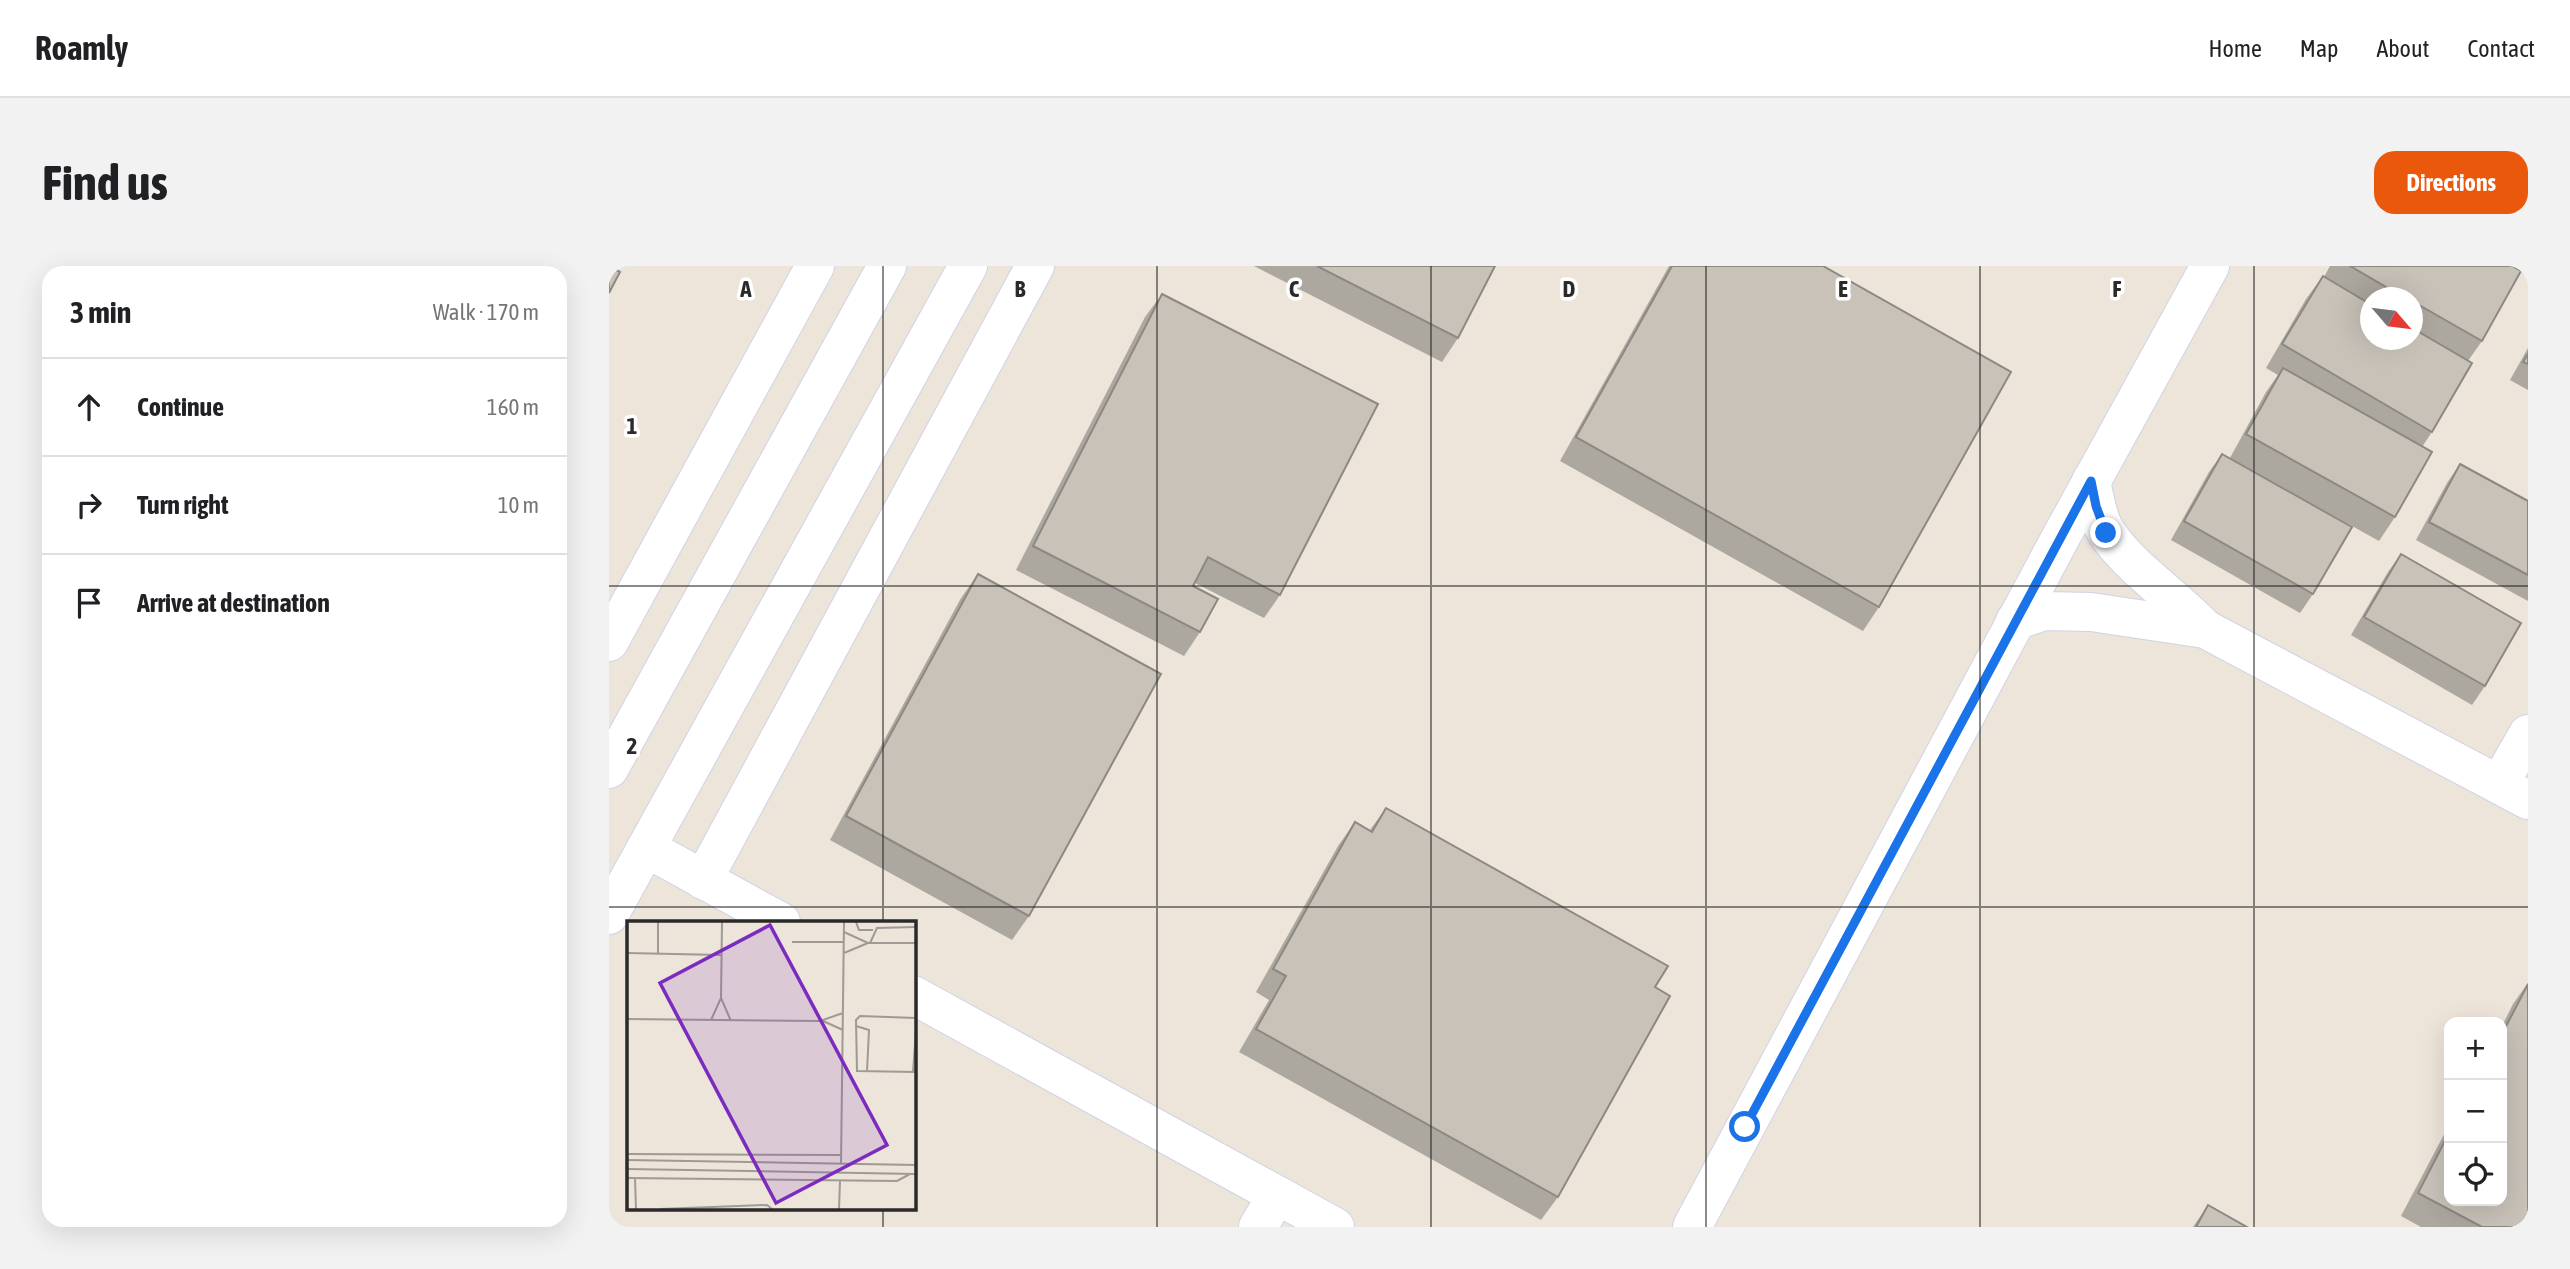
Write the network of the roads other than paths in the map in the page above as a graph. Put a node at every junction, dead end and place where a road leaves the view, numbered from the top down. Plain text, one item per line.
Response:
1 (815, 266) edge
2 (887, 266) edge
3 (968, 266) edge
4 (1035, 266) edge
5 (2210, 266) edge
6 (2091, 481) junction
7 (2015, 621) junction
8 (2205, 628) junction
9 (609, 642) edge
10 (2528, 734) edge
11 (609, 769) edge
12 (2514, 792) edge
13 (646, 848) junction
14 (703, 880) junction
15 (609, 915) edge
16 (779, 921) edge
17 (915, 996) edge
18 (1277, 1195) junction
19 (1692, 1226) edge
20 (1258, 1227) edge
21 (1335, 1227) edge

1 - 9 street
2 - 11 street
3 - 13 street
4 - 14 street
5 - 6 street
6 - 7 street
6 - 8 street
7 - 8 street
7 - 19 street
8 - 12 street
10 - 12 street
13 - 14 street
13 - 15 street
14 - 16 street
17 - 18 street
18 - 20 street
18 - 21 street

